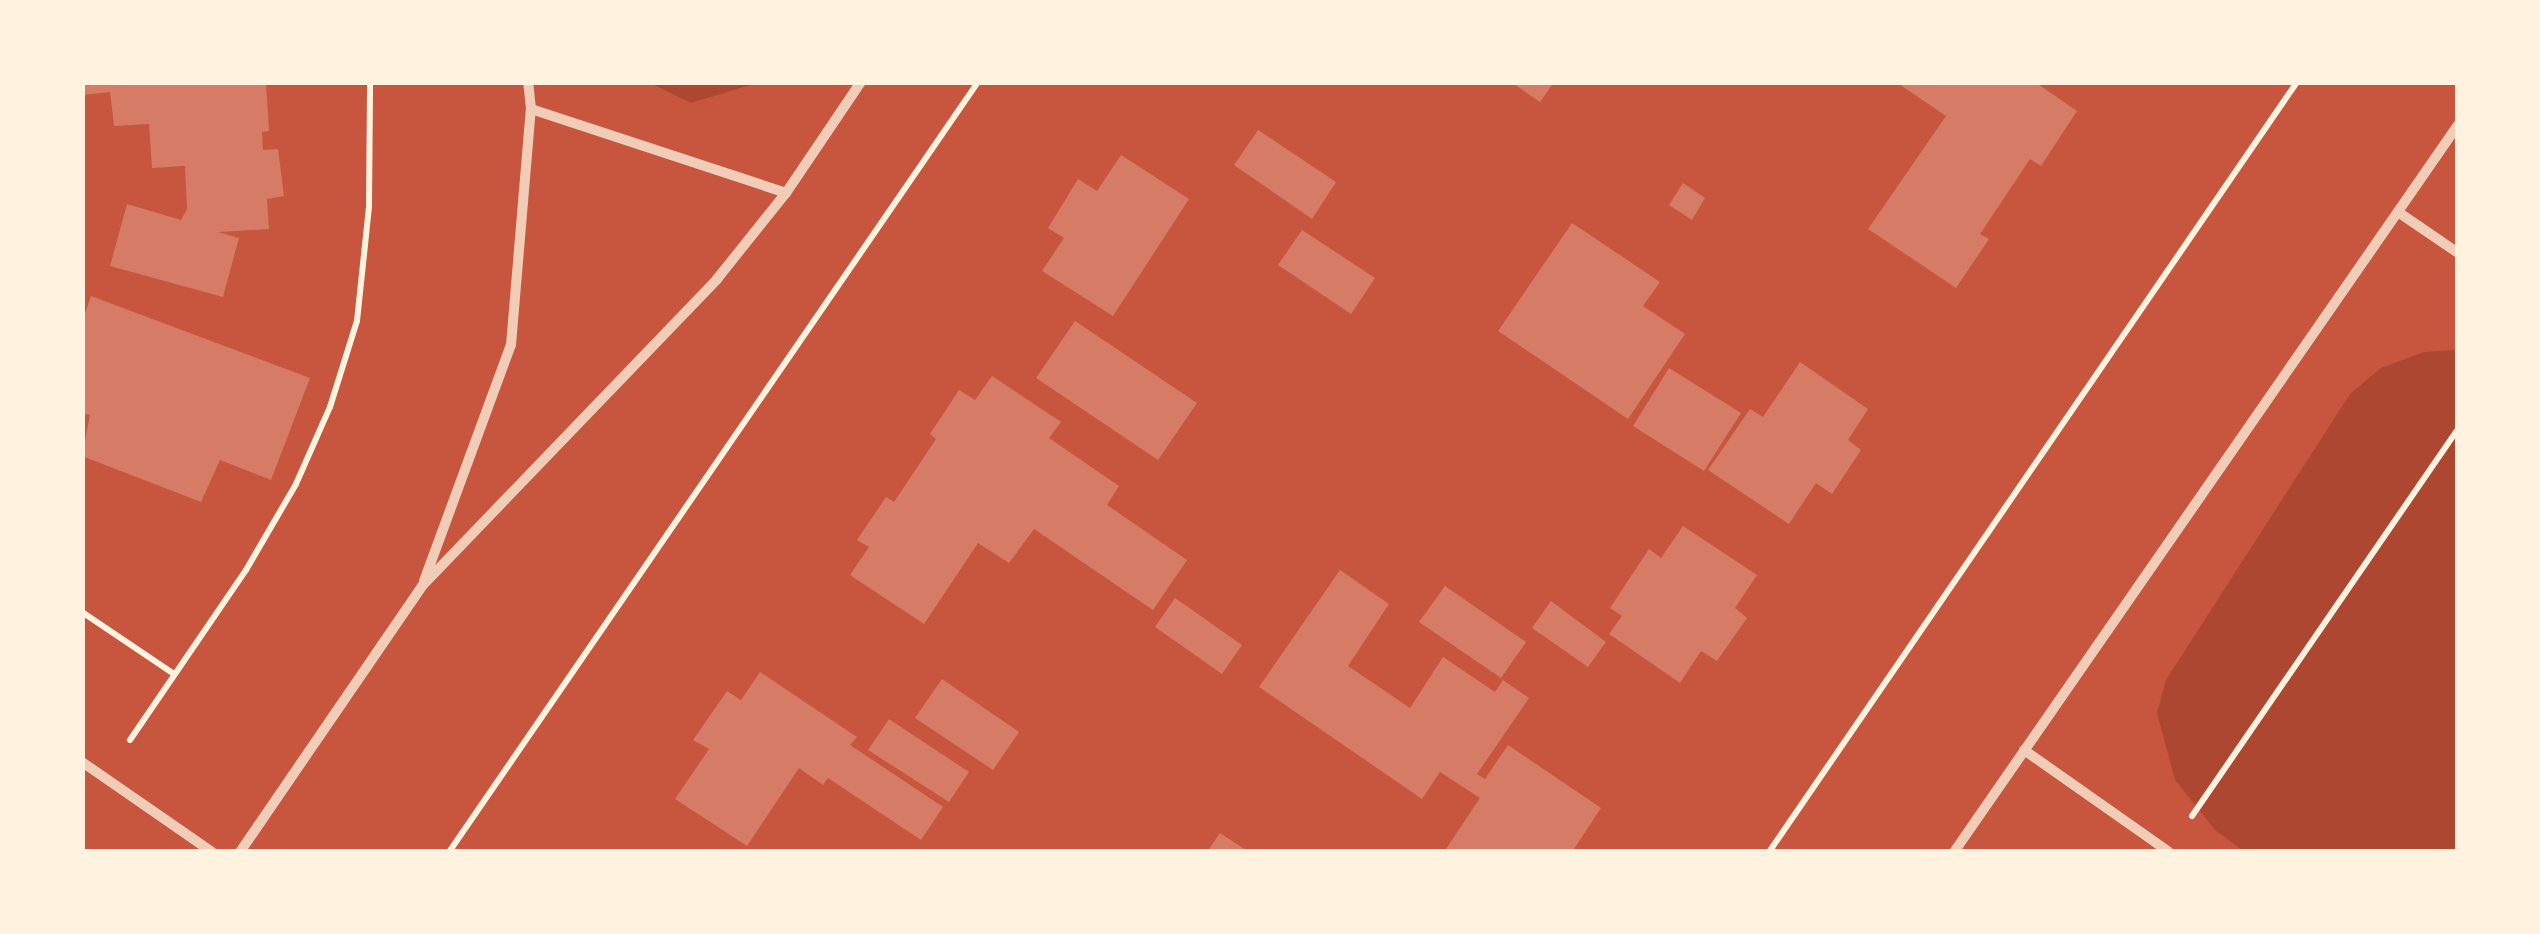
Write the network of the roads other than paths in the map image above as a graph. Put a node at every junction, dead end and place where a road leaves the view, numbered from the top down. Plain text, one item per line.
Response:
1 (528, 82) edge
2 (861, 82) edge
3 (531, 109) junction
4 (2458, 125) edge
5 (786, 193) junction
6 (2398, 212) junction
7 (2458, 253) edge
8 (422, 586) junction
9 (2024, 750) junction
10 (82, 762) edge
11 (2169, 851) edge
12 (212, 852) edge
13 (240, 852) edge
14 (1954, 852) edge

1 - 3 street
2 - 5 street
3 - 5 street
3 - 8 street
4 - 6 street
5 - 8 street
6 - 7 street
6 - 9 street
8 - 13 street
9 - 11 street
9 - 14 street
10 - 12 street

